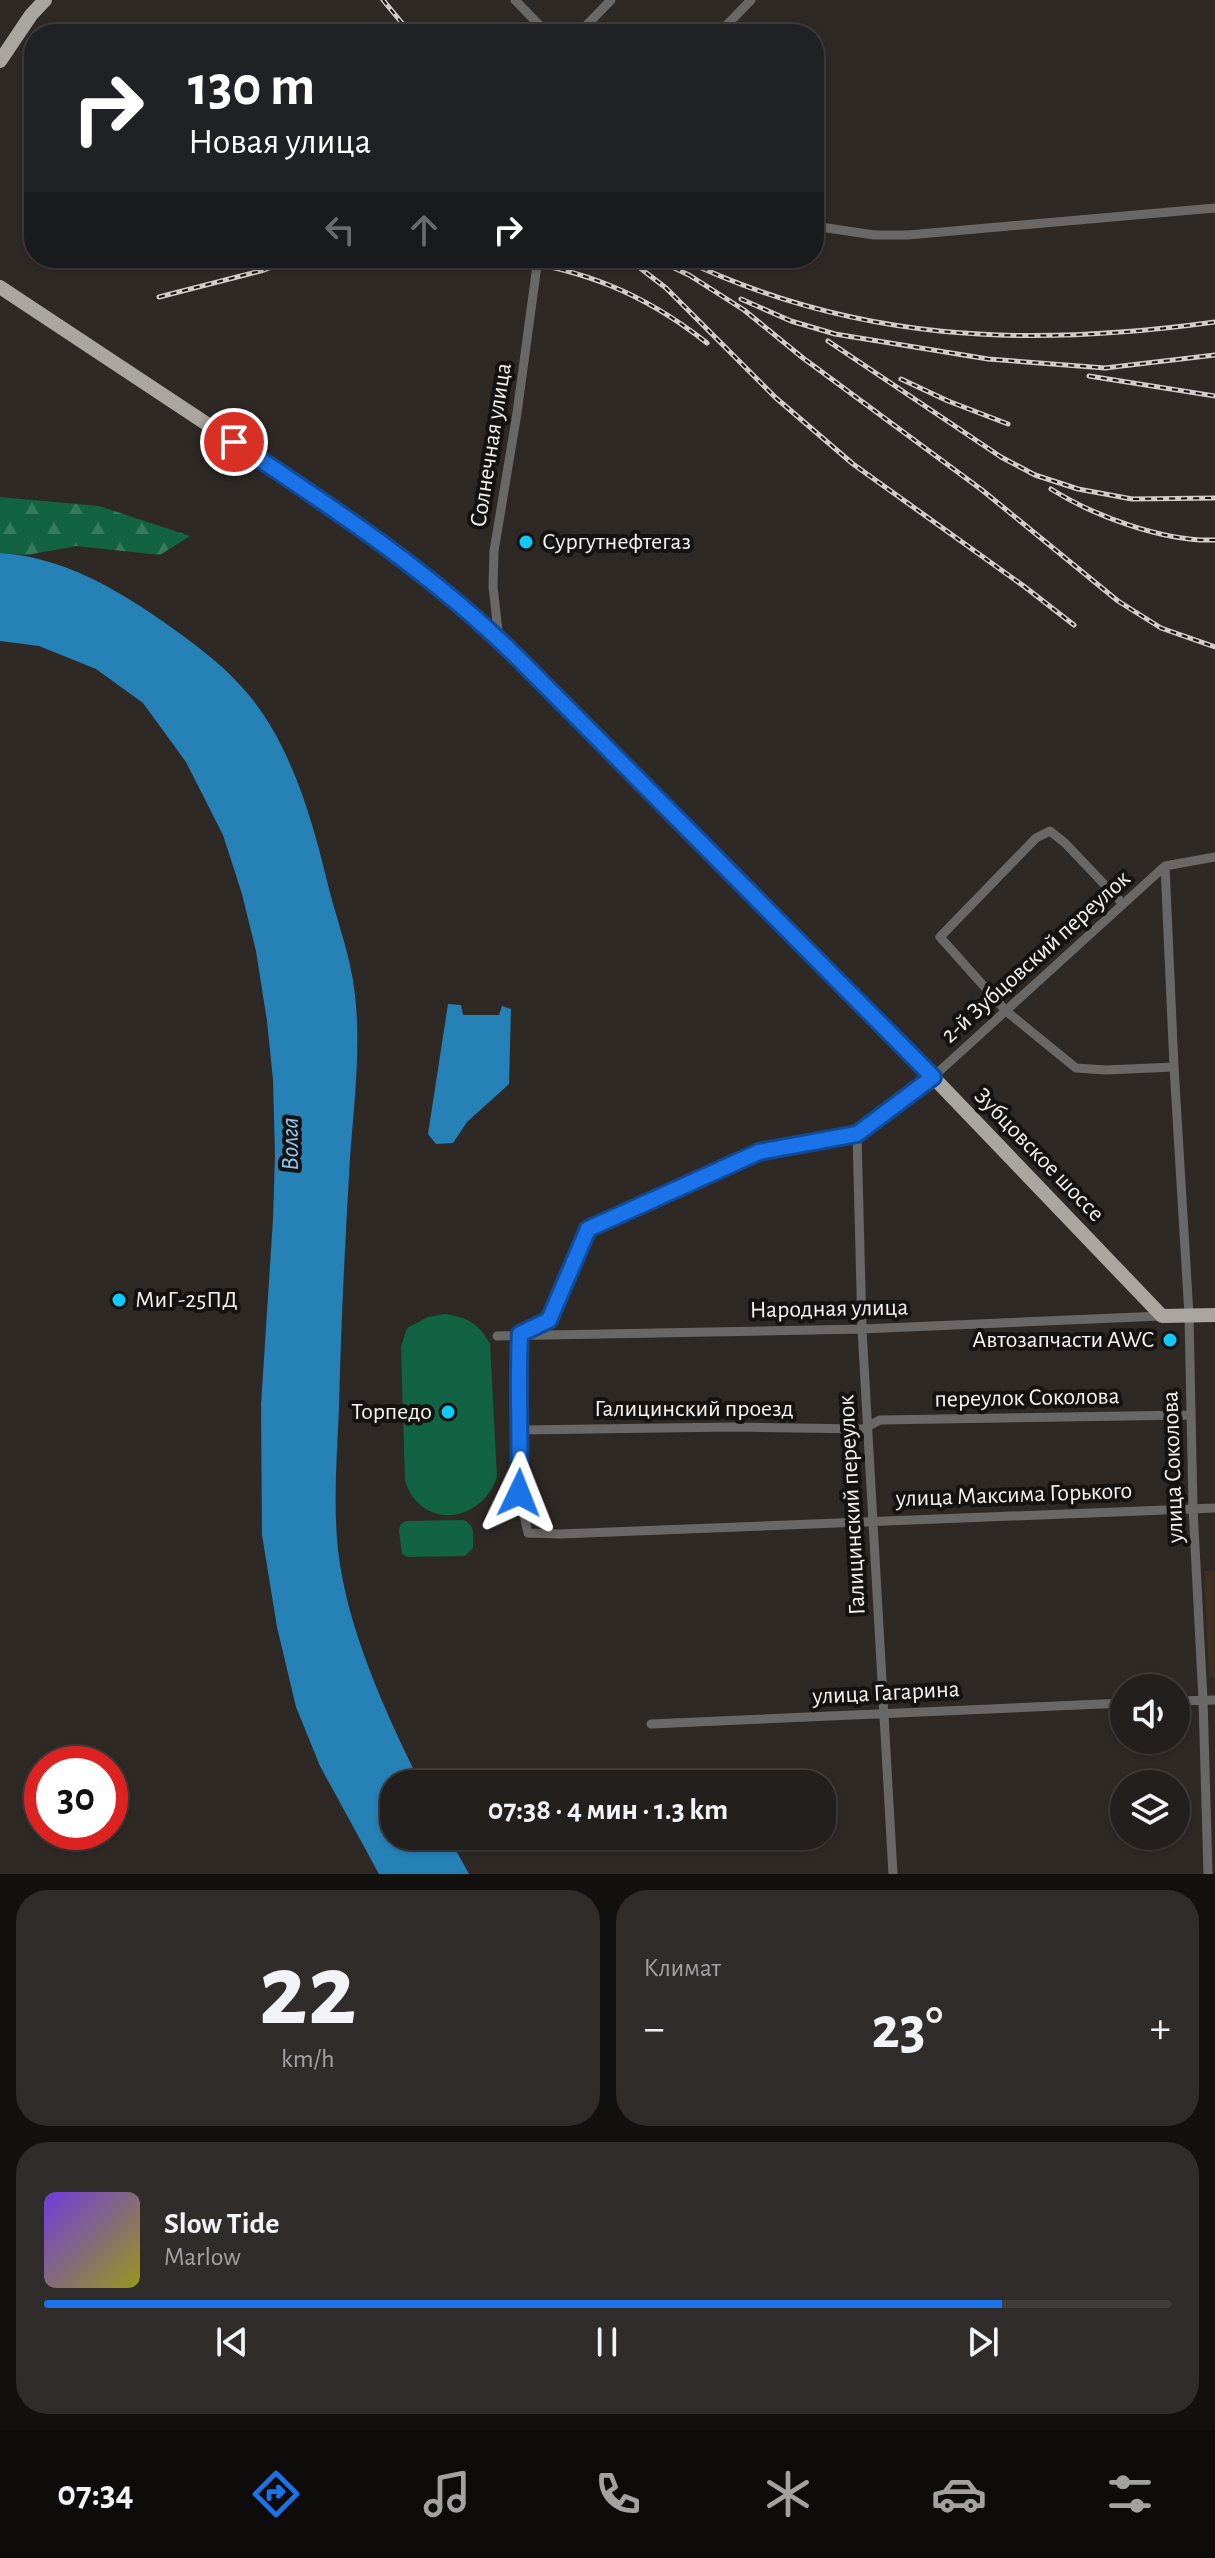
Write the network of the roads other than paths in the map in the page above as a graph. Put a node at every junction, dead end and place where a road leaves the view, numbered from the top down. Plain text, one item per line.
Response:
1 (45, 0) edge
2 (515, 0) edge
3 (611, 0) edge
4 (751, 0) edge
5 (25, 24) edge
6 (538, 24) edge
7 (588, 24) edge
8 (728, 24) edge
9 (24, 25) edge
10 (0, 61) edge
11 (1215, 208) edge
12 (824, 228) edge
13 (537, 268) edge
14 (0, 287) edge
15 (499, 639) junction
16 (1215, 857) edge
17 (1165, 866) junction
18 (1123, 904) junction
19 (1006, 1011) junction
20 (1174, 1067) junction
21 (933, 1077) junction
22 (857, 1134) junction
23 (1189, 1315) junction
24 (1215, 1315) edge
25 (1162, 1316) junction
26 (862, 1329) junction
27 (520, 1334) junction
28 (497, 1336) dead end
29 (1190, 1415) junction
30 (867, 1427) junction
31 (521, 1430) junction
32 (1193, 1508) junction
33 (1215, 1508) edge
34 (874, 1521) junction
35 (1190, 1700) edge
36 (1203, 1700) junction
37 (1215, 1700) edge
38 (1110, 1704) edge
39 (882, 1713) junction
40 (651, 1724) dead end
41 (893, 1874) edge
42 (1208, 1874) edge

1 - 5 main road
2 - 6 street
3 - 7 street
4 - 8 street
9 - 10 main road
11 - 12 street
13 - 15 street, Солнечная улица
14 - 15 main road, Зубцовское шоссе
15 - 21 main road, Зубцовское шоссе
16 - 17 street
17 - 18 street, 2-й Зубцовский переулок
17 - 20 street, улица Соколова
18 - 19 street, 2-й Зубцовский переулок
18 - 19 street
19 - 20 street
19 - 21 street, 2-й Зубцовский переулок
20 - 23 street, улица Соколова
21 - 22 street, 2-й Зубцовский переулок
21 - 25 main road, Зубцовское шоссе
22 - 26 street, Галицинский переулок
22 - 27 street
23 - 24 main road
23 - 25 main road
23 - 29 street, улица Соколова
25 - 26 street, Народная улица
26 - 27 street, Народная улица
26 - 30 street, Галицинский переулок
27 - 28 street, Народная улица
27 - 31 street
29 - 30 street, переулок Соколова
29 - 32 street, улица Соколова
30 - 31 street, Галицинский проезд
30 - 34 street, Галицинский переулок
31 - 34 street, улица Максима Горького
32 - 33 street, улица Максима Горького
32 - 34 street, улица Максима Горького
32 - 36 street, улица Соколова
34 - 39 street, Галицинский переулок
35 - 36 street
36 - 37 street
36 - 42 street, улица Соколова
38 - 39 street, улица Гагарина
39 - 40 street, улица Гагарина
39 - 41 street, Галицинский переулок

